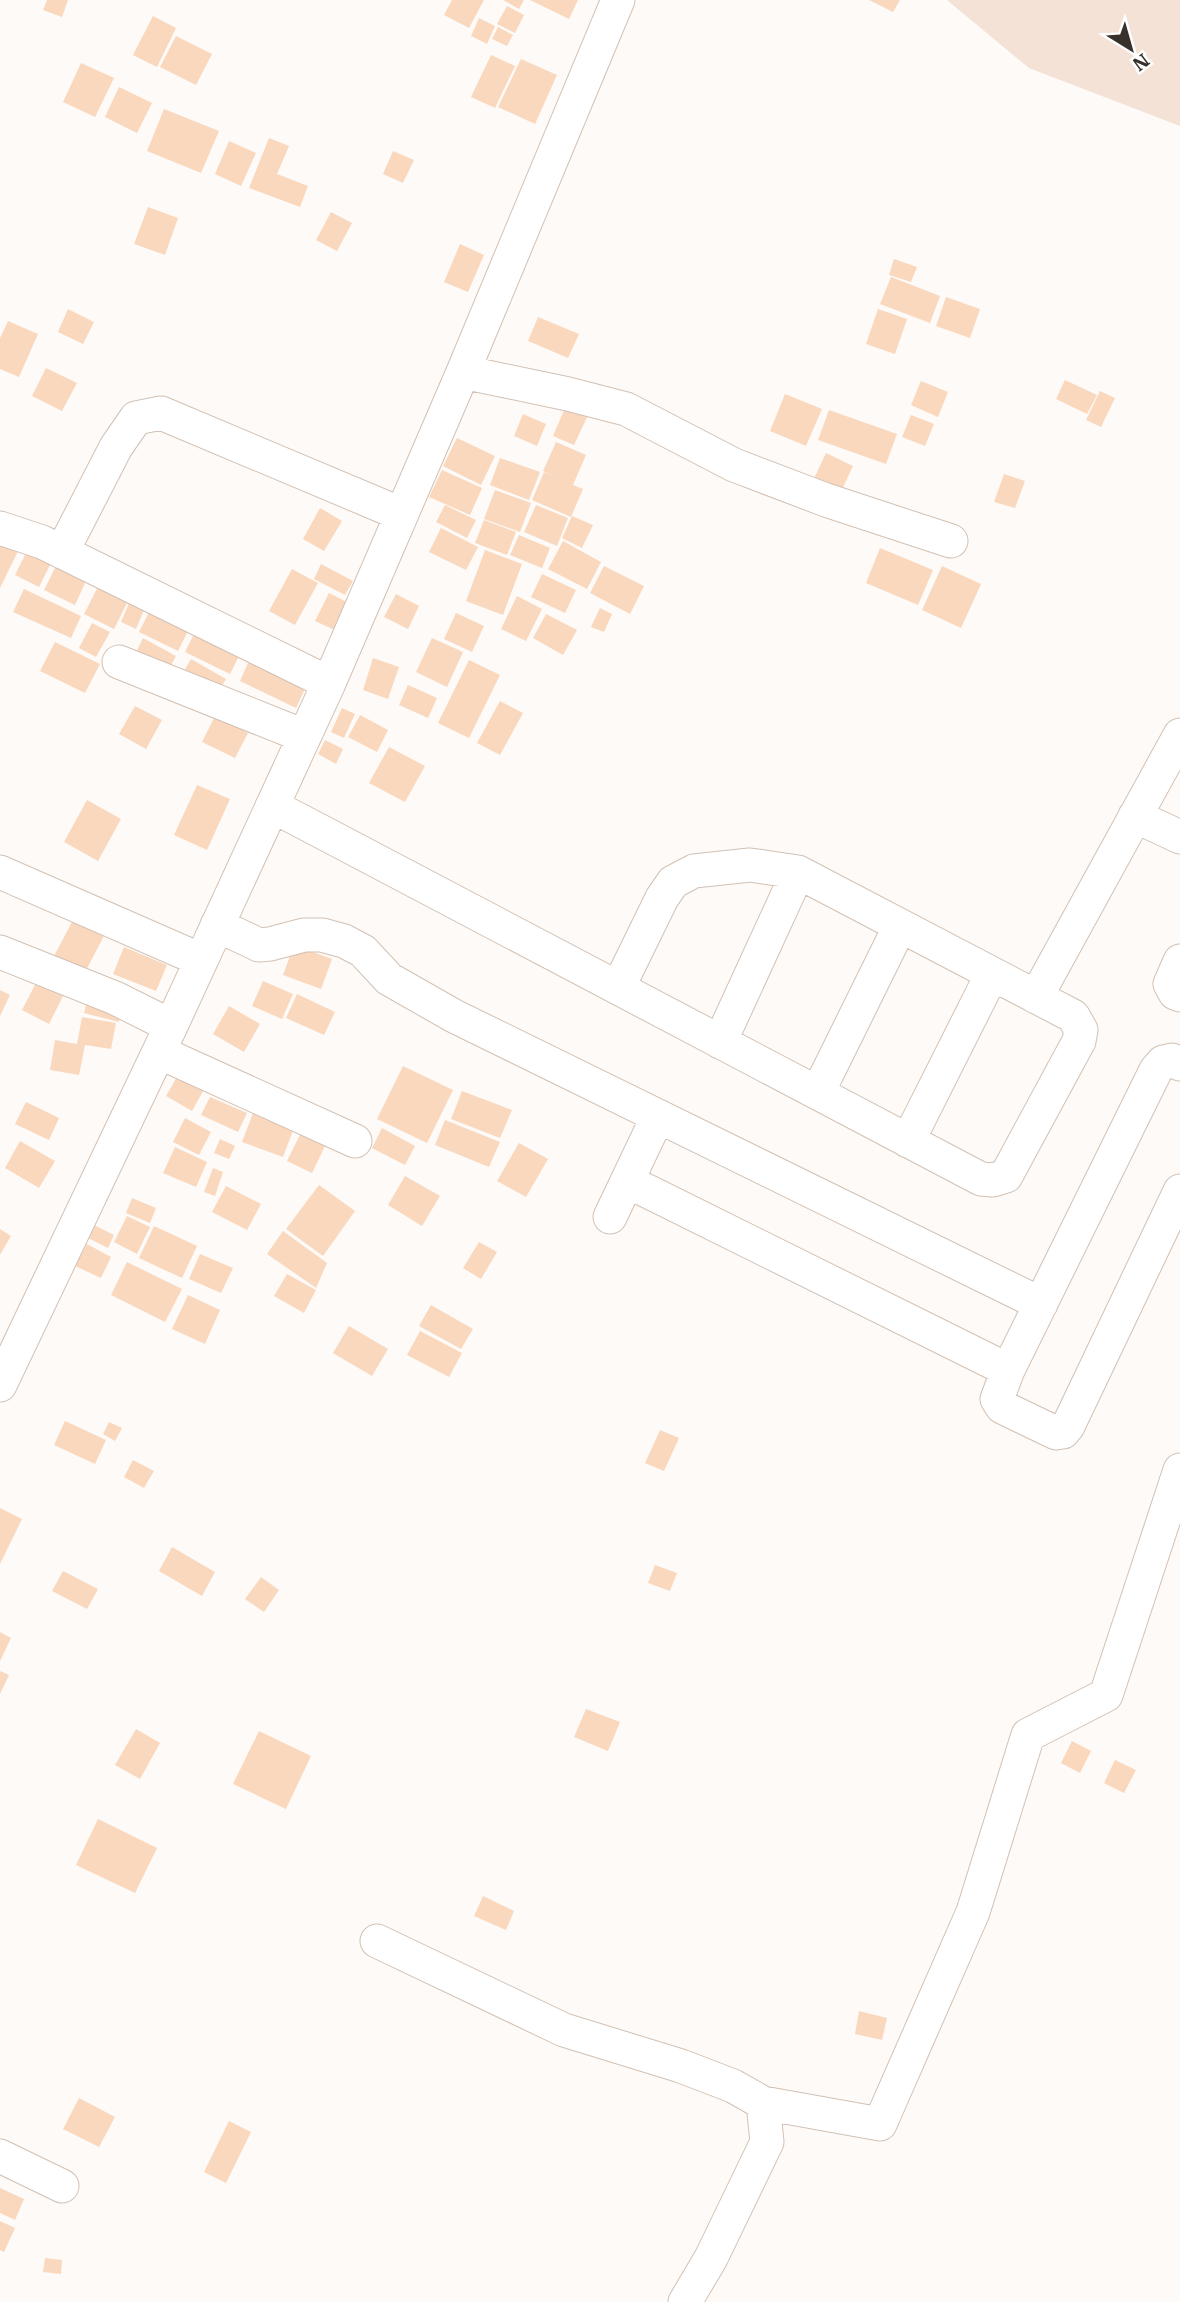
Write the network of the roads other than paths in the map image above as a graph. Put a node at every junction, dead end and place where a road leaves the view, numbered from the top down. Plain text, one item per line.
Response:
1 (618, 0) edge
2 (463, 372) junction
3 (401, 514) junction
4 (0, 528) edge
5 (951, 541) dead end
6 (62, 552) junction
7 (119, 662) dead end
8 (329, 683) junction
9 (1180, 735) edge
10 (304, 736) junction
11 (272, 806) junction
12 (1135, 816) junction
13 (1180, 837) edge
14 (0, 872) edge
15 (798, 872) junction
16 (217, 925) junction
17 (900, 926) junction
18 (0, 952) edge
19 (201, 960) junction
20 (1180, 961) edge
21 (992, 974) junction
22 (618, 988) junction
23 (1180, 995) edge
24 (1036, 997) junction
25 (165, 1039) junction
26 (720, 1042) junction
27 (1180, 1064) edge
28 (818, 1092) junction
29 (658, 1116) junction
30 (355, 1141) dead end
31 (908, 1141) junction
32 (627, 1181) junction
33 (1180, 1191) edge
34 (610, 1217) dead end
35 (1041, 1304) junction
36 (1008, 1370) junction
37 (0, 1385) edge
38 (1180, 1470) edge
39 (377, 1941) dead end
40 (763, 2103) junction
41 (0, 2156) edge
42 (62, 2186) dead end
43 (684, 2302) edge

1 - 2 street
2 - 3 street
2 - 5 street
3 - 6 street
3 - 8 street
4 - 6 street
6 - 8 street
7 - 10 street
8 - 10 street
9 - 12 street
10 - 11 street
11 - 16 street
11 - 22 street
12 - 13 street
12 - 24 street
14 - 19 street
15 - 17 street
15 - 22 street
15 - 26 street
16 - 19 street
16 - 29 street
17 - 21 street
17 - 28 street
18 - 25 street
19 - 25 street
20 - 23 street
21 - 24 street
21 - 31 street
22 - 26 street
24 - 31 street
25 - 30 street
25 - 37 street
26 - 28 street
27 - 35 street
28 - 31 street
29 - 32 street
29 - 35 street
32 - 34 street
32 - 36 street
33 - 36 street
35 - 36 street
38 - 40 street
39 - 40 street
40 - 43 street
41 - 42 street

